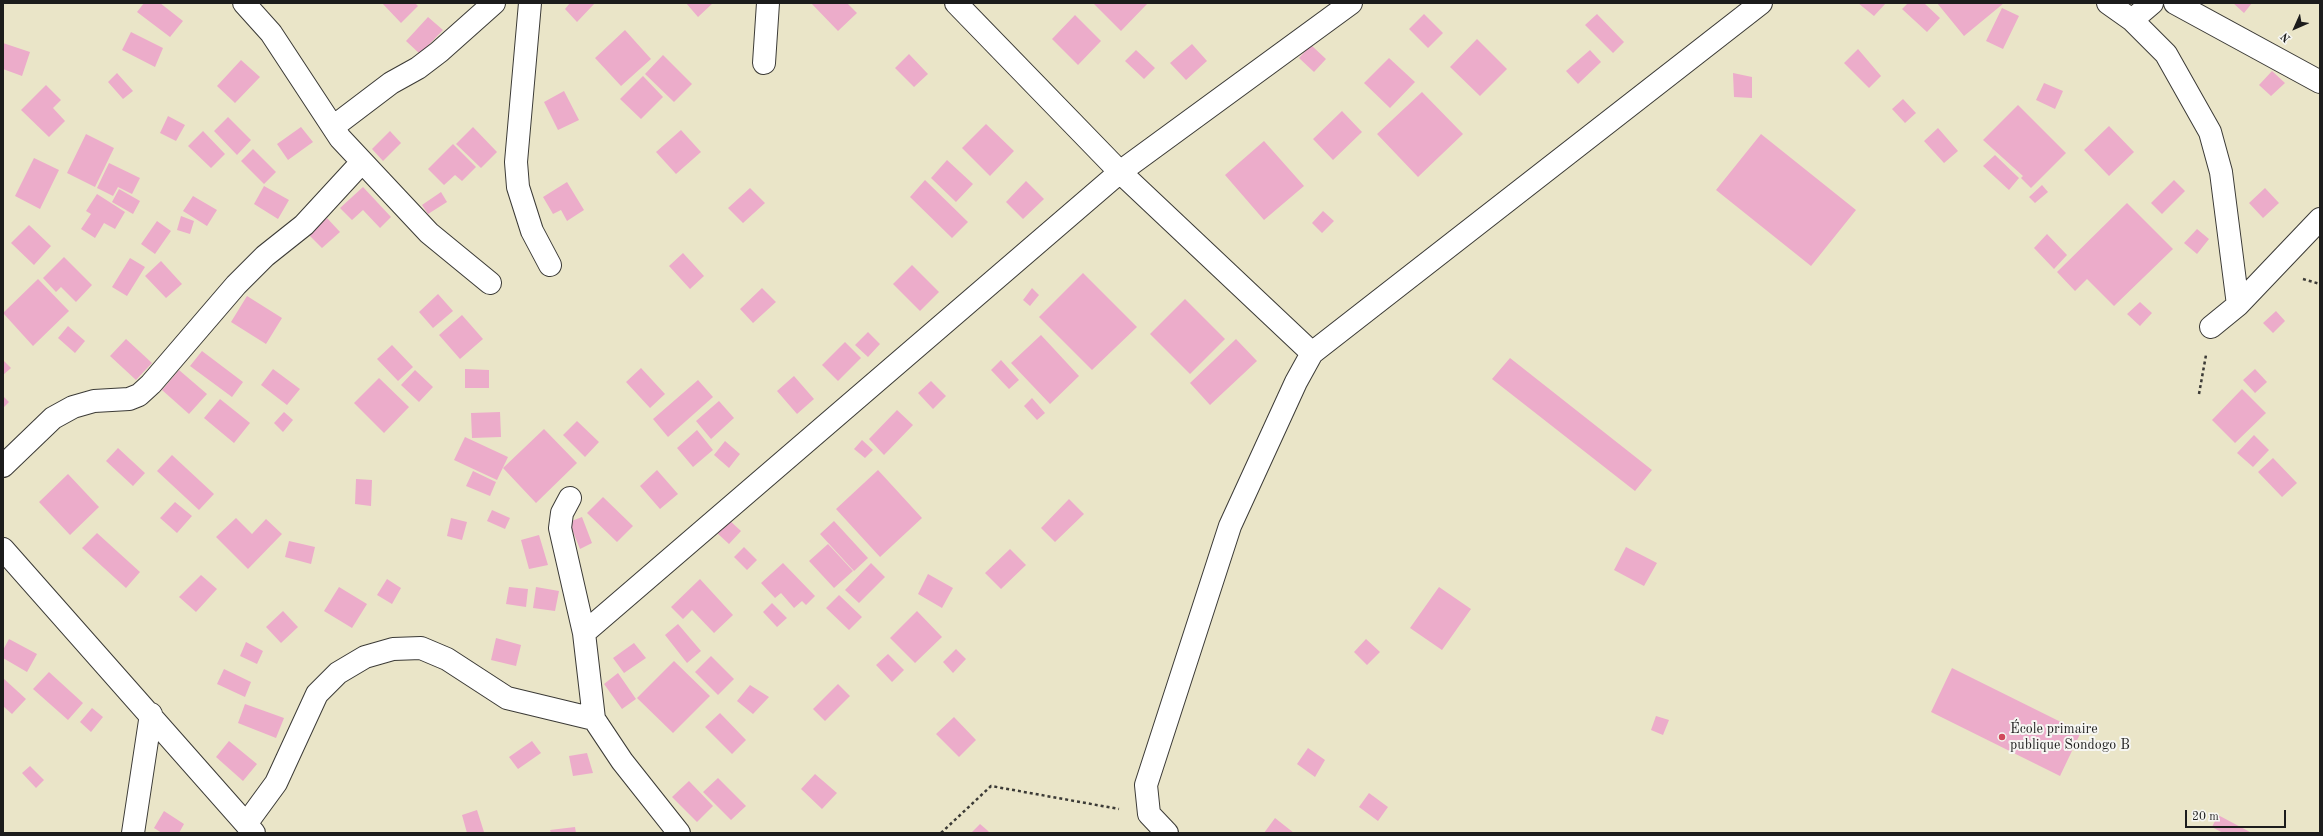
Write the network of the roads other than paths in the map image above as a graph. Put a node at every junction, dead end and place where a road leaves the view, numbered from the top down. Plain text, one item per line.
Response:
1 (244, 3) edge
2 (494, 3) edge
3 (530, 3) edge
4 (768, 3) edge
5 (956, 3) edge
6 (1351, 3) edge
7 (2108, 3) edge
8 (2152, 3) edge
9 (2175, 3) edge
10 (1757, 4) edge
11 (2132, 20) junction
12 (764, 63) dead end
13 (2320, 82) edge
14 (333, 127) junction
15 (362, 162) junction
16 (1120, 172) junction
17 (2320, 219) edge
18 (550, 265) dead end
19 (490, 283) dead end
20 (2238, 305) junction
21 (2211, 327) road end
22 (1312, 353) junction
23 (3, 466) edge
24 (570, 498) dead end
25 (3, 549) edge
26 (584, 634) junction
27 (151, 714) junction
28 (594, 719) junction
29 (250, 829) edge
30 (133, 833) edge
31 (680, 833) edge
32 (1167, 833) edge

1 - 14 street
2 - 14 street
3 - 18 street
4 - 12 street
5 - 16 street
6 - 16 street
7 - 11 street
8 - 11 street
9 - 13 street
10 - 22 street
11 - 20 street
14 - 15 street
15 - 19 street
15 - 23 street
16 - 22 street
16 - 26 street
17 - 20 street
20 - 21 street
22 - 32 street
24 - 26 street
25 - 27 street
26 - 28 street
27 - 29 street
27 - 30 street
28 - 29 street
28 - 31 street

